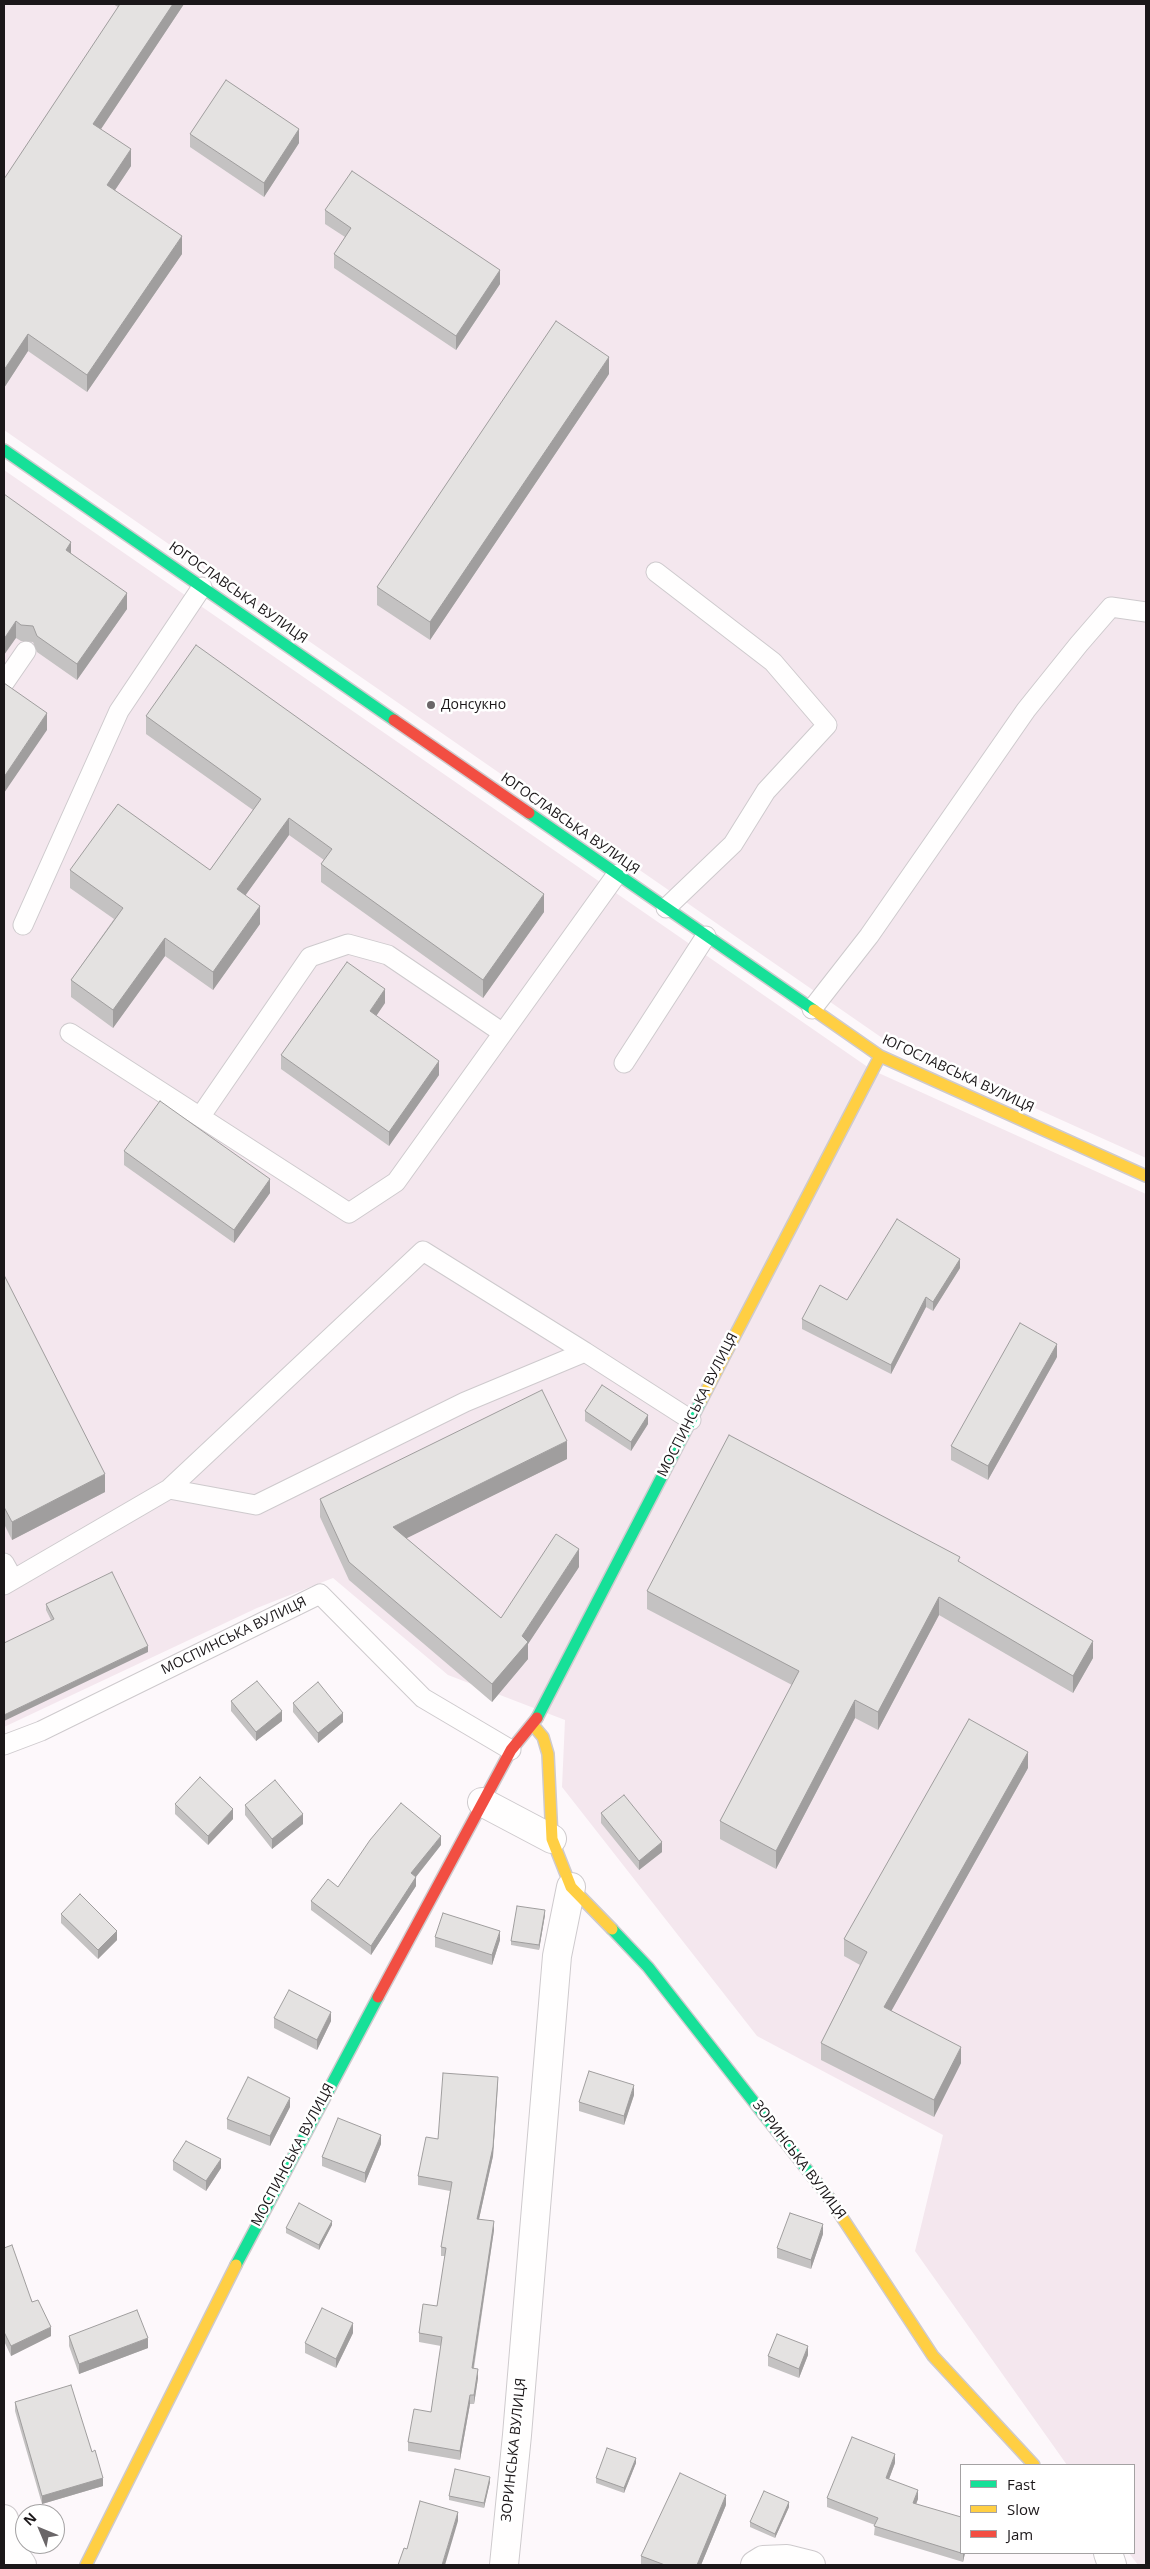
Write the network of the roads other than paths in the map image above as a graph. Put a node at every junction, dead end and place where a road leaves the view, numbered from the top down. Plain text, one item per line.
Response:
1 (4, 450) edge
2 (656, 572) dead end
3 (202, 587) junction
4 (1146, 612) edge
5 (26, 651) edge
6 (4, 683) edge
7 (617, 874) junction
8 (666, 908) junction
9 (23, 926) dead end
10 (706, 936) junction
11 (812, 1009) junction
12 (70, 1033) dead end
13 (503, 1033) junction
14 (880, 1056) junction
15 (624, 1063) dead end
16 (200, 1117) junction
17 (1146, 1176) edge
18 (586, 1352) junction
19 (691, 1420) junction
20 (169, 1489) junction
21 (7, 1576) edge
22 (533, 1724) junction
23 (4, 1745) edge
24 (511, 1750) junction
25 (482, 1802) junction
26 (552, 1839) junction
27 (571, 1887) junction
28 (1033, 2464) edge
29 (4, 2519) edge
30 (22, 2565) edge
31 (86, 2565) edge
32 (504, 2565) edge
33 (755, 2565) edge
34 (811, 2565) edge

1 - 3 street, ЮГОСЛАВСЬКА ВУЛИЦЯ
2 - 8 lane
3 - 7 street, ЮГОСЛАВСЬКА ВУЛИЦЯ
3 - 9 lane
4 - 11 lane
5 - 6 lane
7 - 8 street, ЮГОСЛАВСЬКА ВУЛИЦЯ
7 - 13 lane
8 - 10 street, ЮГОСЛАВСЬКА ВУЛИЦЯ
10 - 11 street, ЮГОСЛАВСЬКА ВУЛИЦЯ
10 - 15 lane
11 - 14 street, ЮГОСЛАВСЬКА ВУЛИЦЯ
12 - 16 lane
13 - 16 lane
13 - 16 lane
14 - 17 street, ЮГОСЛАВСЬКА ВУЛИЦЯ
14 - 19 street, МОСПИНСЬКА ВУЛИЦЯ
18 - 19 lane
18 - 20 lane
18 - 20 lane
19 - 22 street, МОСПИНСЬКА ВУЛИЦЯ
20 - 21 lane
22 - 24 street, МОСПИНСЬКА ВУЛИЦЯ
22 - 26 street, ЗОРИНСЬКА ВУЛИЦЯ
23 - 24 lane, МОСПИНСЬКА ВУЛИЦЯ
24 - 25 street, МОСПИНСЬКА ВУЛИЦЯ
25 - 26 street
25 - 31 street, МОСПИНСЬКА ВУЛИЦЯ
26 - 27 street, ЗОРИНСЬКА ВУЛИЦЯ
27 - 28 street, ЗОРИНСЬКА ВУЛИЦЯ
27 - 32 street, ЗОРИНСЬКА ВУЛИЦЯ
29 - 30 street
33 - 34 street

